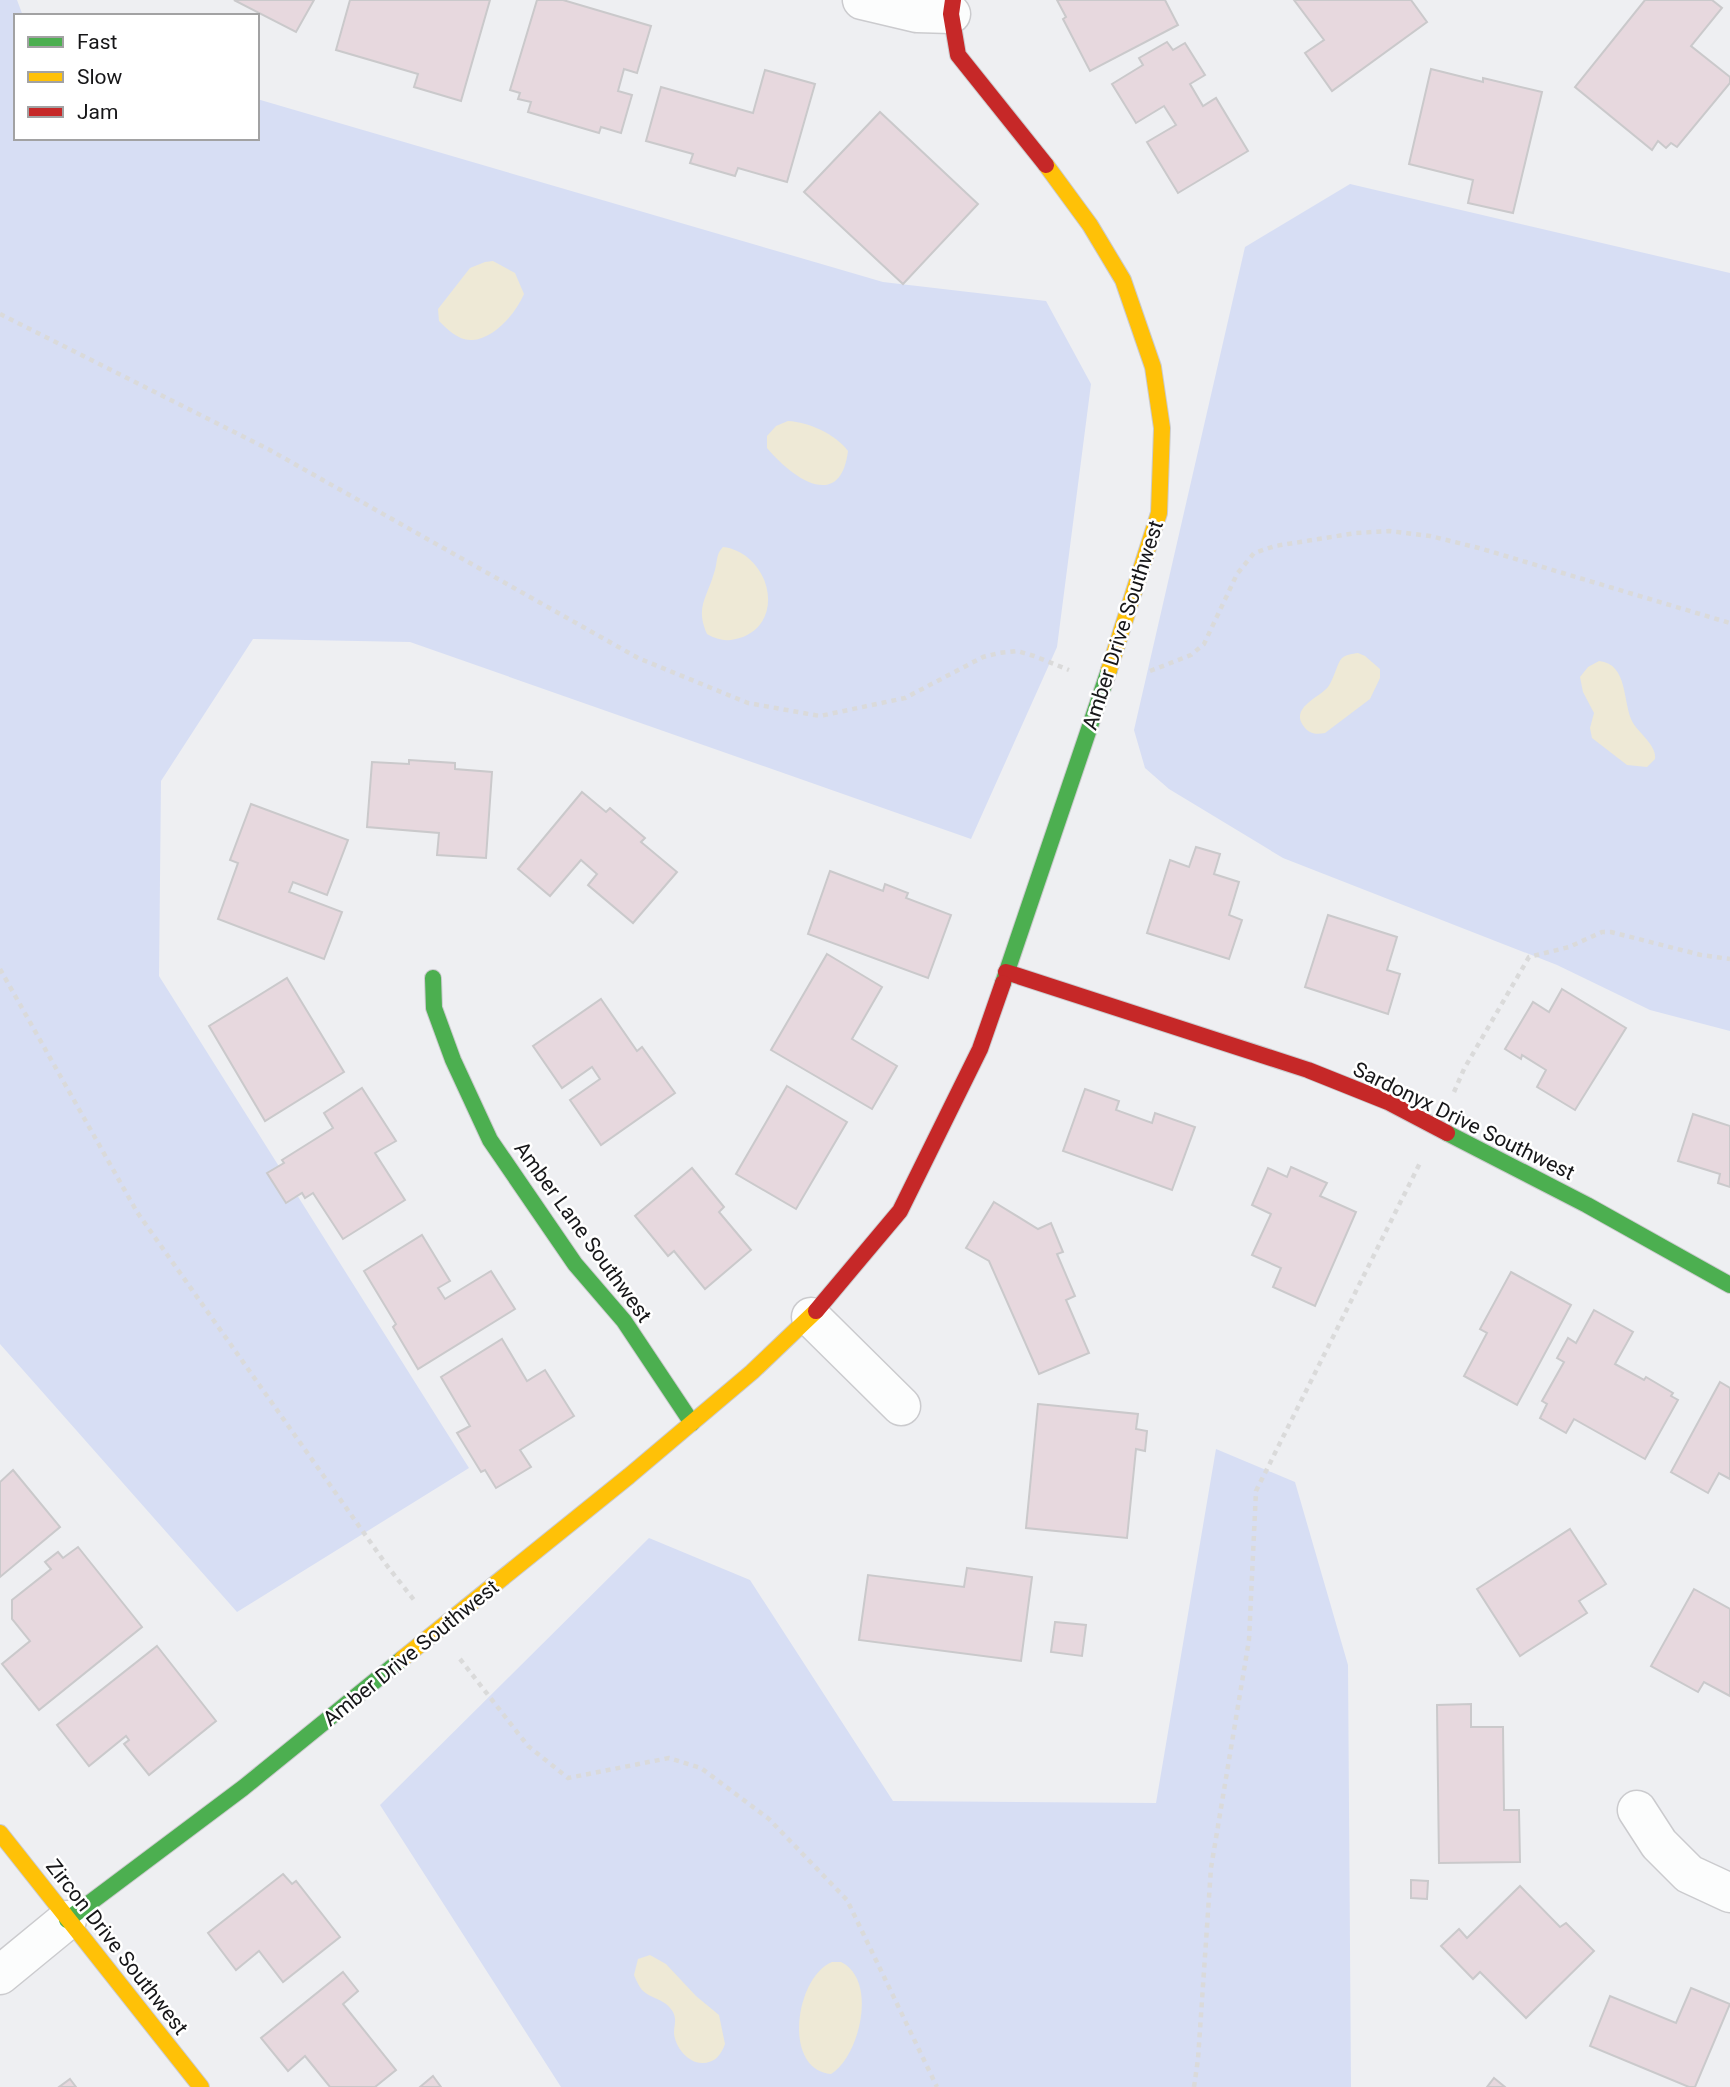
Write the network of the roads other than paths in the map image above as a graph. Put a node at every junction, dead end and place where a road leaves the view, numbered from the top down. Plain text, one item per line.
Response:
1 (862, 0) edge
2 (952, 7) edge
3 (1006, 972) junction
4 (433, 978) dead end
5 (1730, 1285) edge
6 (811, 1317) junction
7 (901, 1406) dead end
8 (692, 1423) junction
9 (1637, 1810) dead end
10 (0, 1833) edge
11 (1730, 1894) edge
12 (67, 1920) junction
13 (0, 1975) edge
14 (201, 2087) edge

1 - 2 street, Amber Drive Southwest
2 - 3 street, Amber Drive Southwest
3 - 5 street, Sardonyx Drive Southwest
3 - 6 street, Amber Drive Southwest
4 - 8 street, Amber Lane Southwest
6 - 7 street
6 - 8 street, Amber Drive Southwest
8 - 12 street, Amber Drive Southwest
9 - 11 street
10 - 12 street, Zircon Drive Southwest
12 - 13 street, Amber Drive Southwest
12 - 14 street, Zircon Drive Southwest

